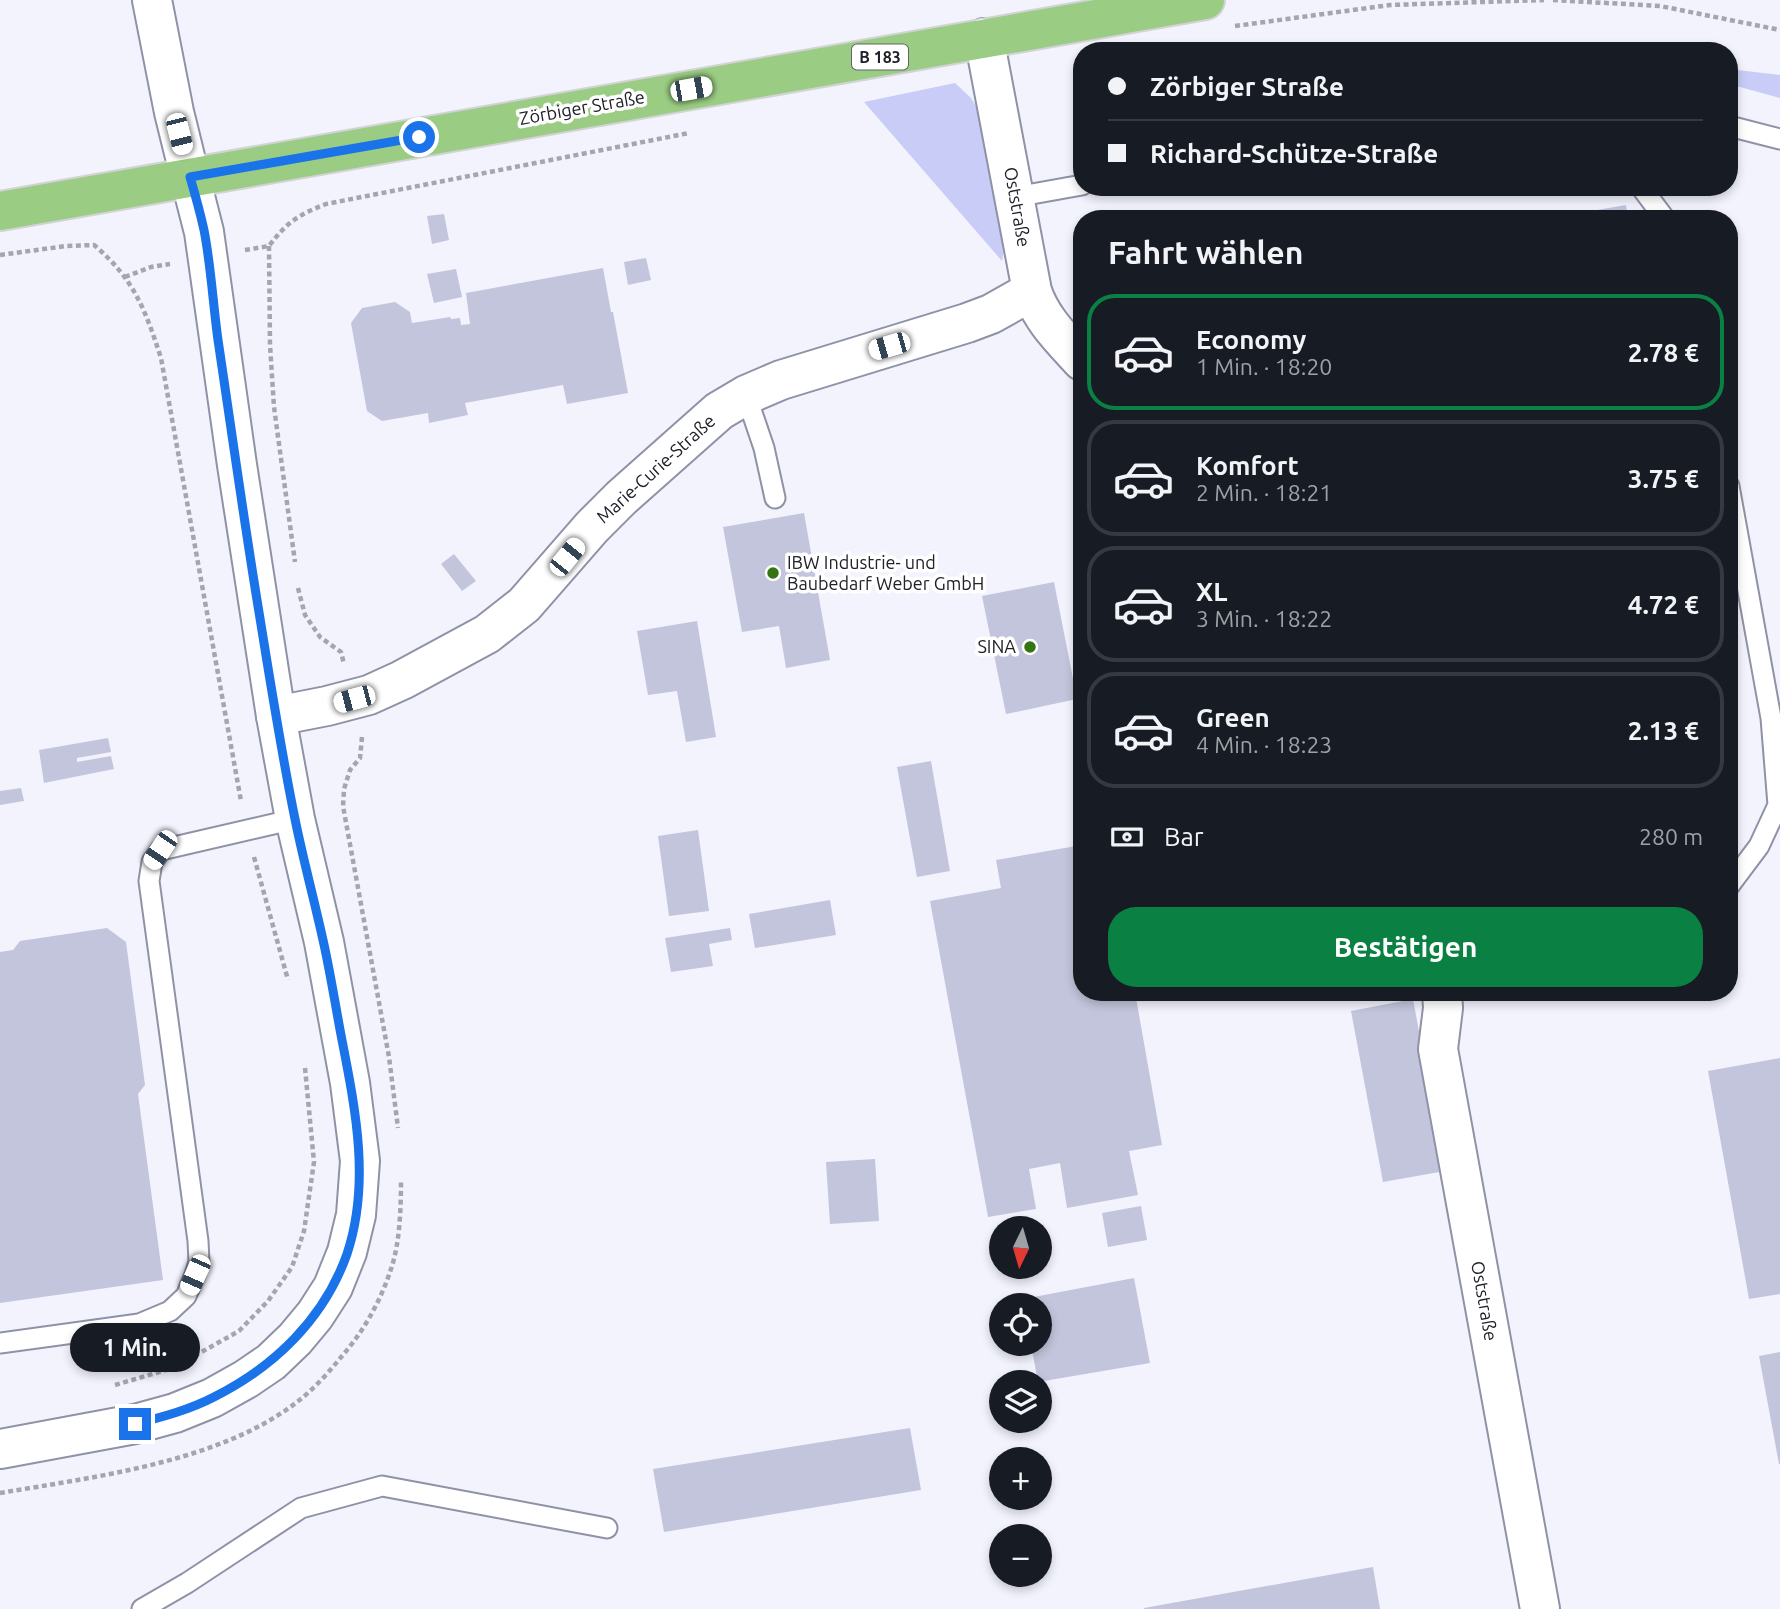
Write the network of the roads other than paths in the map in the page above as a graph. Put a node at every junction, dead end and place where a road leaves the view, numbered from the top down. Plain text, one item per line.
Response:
1 (152, 0) edge
2 (1205, 0) edge
3 (984, 38) junction
4 (1738, 127) edge
5 (1780, 139) edge
6 (190, 177) junction
7 (1073, 187) edge
8 (1014, 197) junction
9 (0, 211) edge
10 (1032, 291) junction
11 (1073, 351) edge
12 (746, 396) junction
13 (775, 498) dead end
14 (1738, 536) edge
15 (276, 716) junction
16 (295, 819) junction
17 (1738, 874) edge
18 (1443, 1001) edge
19 (0, 1343) edge
20 (0, 1449) edge
21 (607, 1528) dead end
22 (142, 1609) edge
23 (1540, 1609) edge

1 - 6 street
2 - 3 main road, Zörbiger Straße / B 183
3 - 6 main road, Zörbiger Straße / B 183
3 - 8 street, Oststraße
4 - 5 lane
6 - 9 main road, Zörbiger Straße / B 183
6 - 15 street
7 - 8 lane
8 - 10 street, Oststraße
10 - 11 street, Oststraße
10 - 12 street, Marie-Curie-Straße
12 - 13 lane
12 - 15 street, Marie-Curie-Straße
14 - 17 lane
15 - 16 street
16 - 19 lane
16 - 20 street
18 - 23 street, Oststraße
21 - 22 lane

